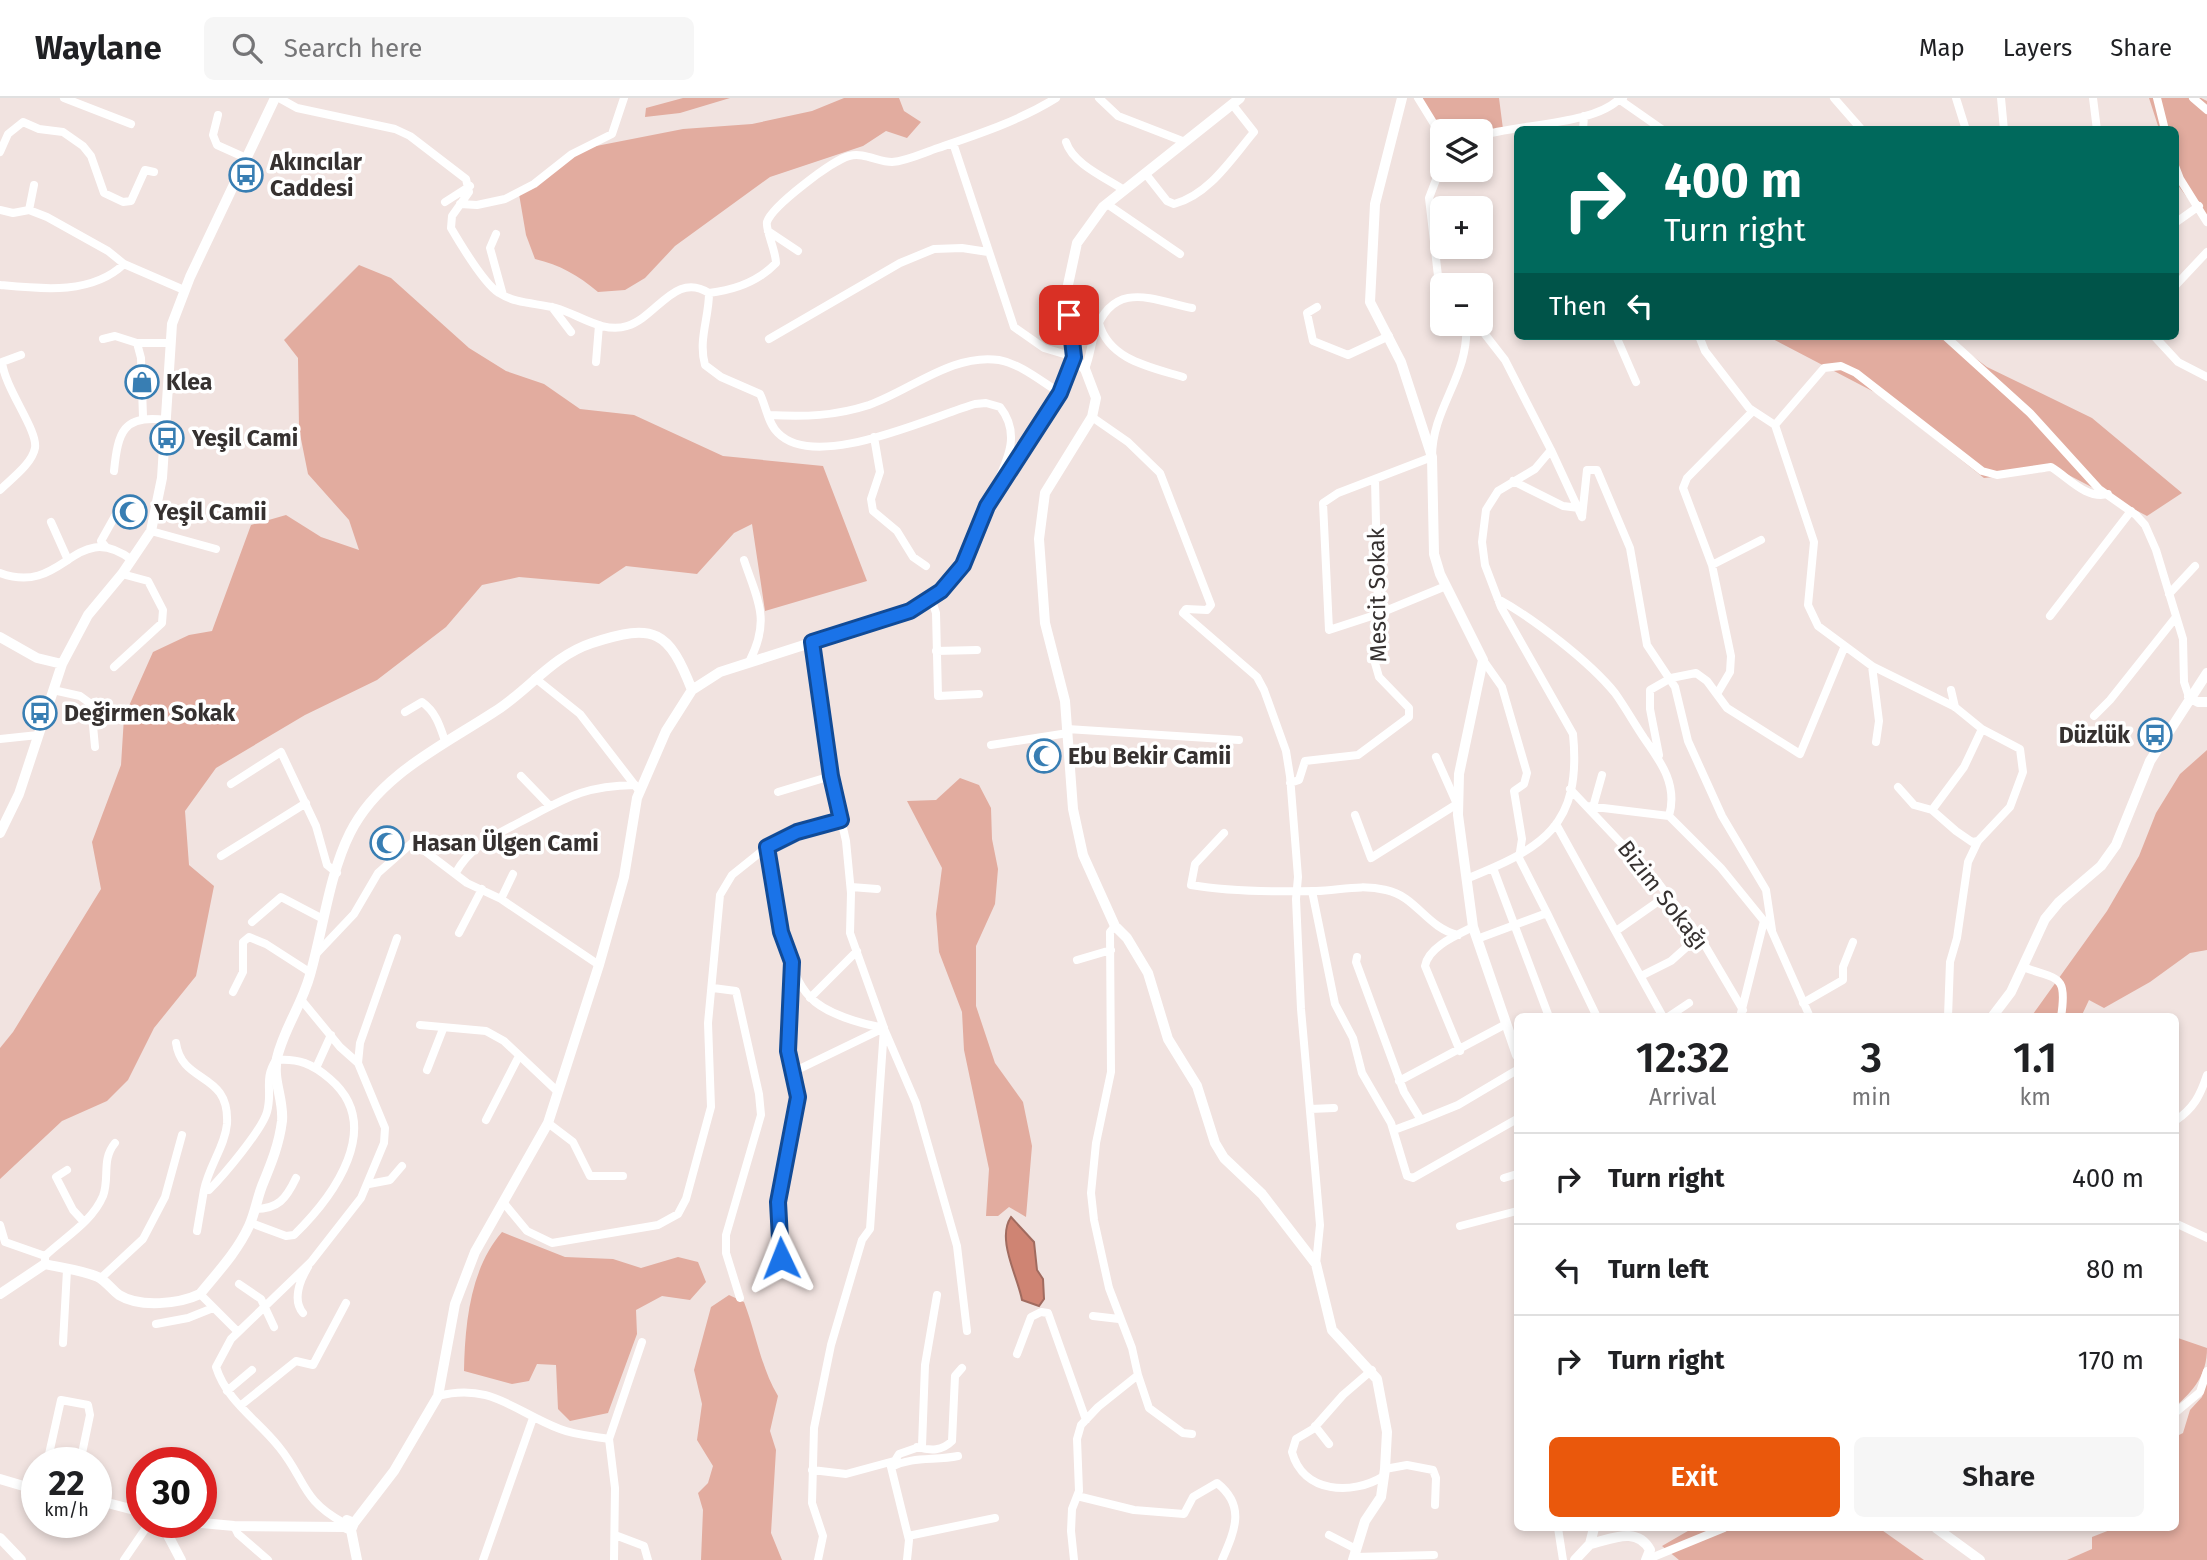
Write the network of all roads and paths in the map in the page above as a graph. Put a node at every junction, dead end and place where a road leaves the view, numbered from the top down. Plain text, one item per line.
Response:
1 (64, 98) edge
2 (277, 98) edge
3 (624, 98) edge
4 (1056, 98) edge
5 (1099, 98) edge
6 (1402, 98) edge
7 (1418, 98) edge
8 (1956, 98) edge
9 (2001, 98) edge
10 (2093, 98) edge
11 (2157, 98) edge
12 (2193, 98) edge
13 (1621, 99) edge
14 (1835, 99) edge
15 (1236, 101) edge
16 (2207, 110) edge
17 (218, 116) dead end
18 (1584, 116) junction
19 (1431, 119) edge
20 (131, 124) dead end
21 (1545, 126) edge
22 (1583, 126) edge
23 (1658, 126) edge
24 (1859, 126) edge
25 (1965, 126) edge
26 (2004, 126) edge
27 (2096, 126) edge
28 (2164, 126) edge
29 (1514, 128) edge
30 (0, 131) edge
31 (1493, 132) edge
32 (6, 142) junction
33 (1066, 142) dead end
34 (1185, 142) junction
35 (953, 143) junction
36 (0, 152) edge
37 (246, 158) junction
38 (154, 172) dead end
39 (1144, 173) junction
40 (2179, 176) edge
41 (1435, 182) edge
42 (34, 185) dead end
43 (470, 186) junction
44 (1124, 190) junction
45 (445, 202) dead end
46 (460, 204) junction
47 (1107, 204) junction
48 (2199, 206) junction
49 (0, 209) edge
50 (29, 210) junction
51 (2179, 220) edge
52 (2207, 222) edge
53 (768, 231) junction
54 (496, 234) dead end
55 (797, 251) dead end
56 (988, 252) junction
57 (2207, 252) edge
58 (1180, 254) dead end
59 (124, 264) junction
60 (1438, 273) edge
61 (2179, 281) edge
62 (0, 285) edge
63 (184, 289) junction
64 (709, 293) junction
65 (503, 295) junction
66 (552, 307) junction
67 (1317, 307) dead end
68 (1192, 308) dead end
69 (1099, 323) junction
70 (599, 325) junction
71 (571, 331) dead end
72 (1390, 336) junction
73 (1467, 336) edge
74 (1486, 336) edge
75 (103, 338) dead end
76 (769, 339) dead end
77 (1618, 340) edge
78 (1701, 340) edge
79 (1949, 340) edge
80 (2158, 340) edge
81 (137, 343) junction
82 (169, 343) junction
83 (21, 355) dead end
84 (1074, 357) junction
85 (596, 362) dead end
86 (1086, 369) junction
87 (1183, 377) dead end
88 (2207, 377) edge
89 (1636, 382) dead end
90 (1060, 393) junction
91 (1752, 412) junction
92 (769, 415) junction
93 (1091, 416) junction
94 (143, 417) junction
95 (166, 420) junction
96 (1775, 425) junction
97 (874, 437) junction
98 (1551, 450) junction
99 (1432, 457) junction
100 (114, 471) dead end
101 (1375, 479) junction
102 (1513, 481) junction
103 (0, 490) edge
104 (2108, 494) junction
105 (987, 506) junction
106 (1579, 508) junction
107 (2131, 511) junction
108 (115, 516) dead end
109 (51, 522) dead end
110 (150, 531) junction
111 (1761, 540) dead end
112 (106, 547) junction
113 (216, 549) dead end
114 (68, 560) junction
115 (132, 560) junction
116 (744, 560) dead end
117 (1712, 565) junction
118 (926, 566) dead end
119 (2194, 566) dead end
120 (0, 573) edge
121 (122, 574) junction
122 (1446, 586) junction
123 (2169, 594) junction
124 (931, 597) junction
125 (1498, 599) junction
126 (1378, 614) junction
127 (2050, 616) dead end
128 (2176, 617) junction
129 (0, 637) edge
130 (812, 642) junction
131 (1844, 648) junction
132 (976, 650) dead end
133 (936, 651) junction
134 (750, 660) junction
135 (1483, 660) junction
136 (62, 664) junction
137 (1872, 666) junction
138 (114, 667) dead end
139 (2207, 673) edge
140 (535, 678) junction
141 (1671, 678) junction
142 (53, 690) junction
143 (692, 690) junction
144 (1951, 690) dead end
145 (979, 694) dead end
146 (1717, 694) junction
147 (2189, 697) junction
148 (2207, 702) edge
149 (1955, 707) junction
150 (405, 712) dead end
151 (2094, 716) dead end
152 (1982, 729) junction
153 (1068, 731) junction
154 (38, 734) junction
155 (0, 739) edge
156 (1239, 740) dead end
157 (445, 741) junction
158 (1876, 742) dead end
159 (991, 745) dead end
160 (95, 747) dead end
161 (1436, 757) dead end
162 (1660, 760) junction
163 (1602, 775) dead end
164 (521, 776) dead end
165 (831, 776) junction
166 (1290, 783) junction
167 (231, 784) dead end
168 (1898, 787) dead end
169 (637, 788) junction
170 (1570, 789) junction
171 (778, 792) dead end
172 (306, 803) junction
173 (1457, 804) junction
174 (549, 805) junction
175 (1590, 807) junction
176 (1932, 810) junction
177 (1355, 815) dead end
178 (1668, 816) junction
179 (841, 820) junction
180 (1556, 824) junction
181 (0, 833) edge
182 (1224, 833) dead end
183 (1978, 841) junction
184 (767, 847) junction
185 (221, 856) dead end
186 (1519, 858) junction
187 (1493, 868) junction
188 (337, 873) junction
189 (455, 874) junction
190 (513, 874) dead end
191 (1466, 879) junction
192 (851, 887) junction
193 (482, 889) junction
194 (877, 889) dead end
195 (1297, 891) junction
196 (1312, 891) junction
197 (1667, 896) junction
198 (501, 899) junction
199 (1547, 913) junction
200 (323, 919) junction
201 (1764, 921) junction
202 (252, 922) dead end
203 (1115, 926) junction
204 (1514, 926) junction
205 (1473, 927) junction
206 (1772, 930) junction
207 (1616, 931) junction
208 (459, 933) dead end
209 (1458, 935) junction
210 (1699, 936) junction
211 (397, 938) dead end
212 (1477, 939) junction
213 (1853, 942) dead end
214 (1111, 950) junction
215 (858, 951) junction
216 (315, 955) junction
217 (1357, 957) dead end
218 (1077, 960) dead end
219 (792, 962) junction
220 (599, 965) junction
221 (2022, 967) junction
222 (311, 973) junction
223 (1641, 976) junction
224 (713, 988) junction
225 (233, 992) dead end
226 (810, 998) junction
227 (303, 1002) junction
228 (1689, 1003) dead end
229 (1803, 1003) junction
230 (1547, 1013) edge
231 (1595, 1013) edge
232 (1664, 1013) edge
233 (1673, 1013) edge
234 (1741, 1013) edge
235 (1742, 1013) edge
236 (1808, 1013) edge
237 (1948, 1013) edge
238 (1995, 1013) edge
239 (2061, 1013) edge
240 (1506, 1024) junction
241 (420, 1026) dead end
242 (884, 1028) junction
243 (443, 1029) junction
244 (331, 1035) junction
245 (176, 1043) dead end
246 (1514, 1047) edge
247 (1460, 1051) junction
248 (519, 1056) junction
249 (276, 1060) junction
250 (358, 1063) junction
251 (316, 1068) junction
252 (428, 1070) dead end
253 (795, 1071) junction
254 (1514, 1072) edge
255 (2207, 1075) edge
256 (1399, 1081) junction
257 (557, 1091) junction
258 (1334, 1108) dead end
259 (1310, 1109) junction
260 (2179, 1118) edge
261 (486, 1120) dead end
262 (1421, 1120) junction
263 (1514, 1121) edge
264 (548, 1123) junction
265 (1394, 1130) junction
266 (182, 1135) dead end
267 (115, 1143) dead end
268 (402, 1166) dead end
269 (67, 1170) dead end
270 (623, 1175) dead end
271 (1514, 1175) edge
272 (296, 1178) dead end
273 (1504, 1178) dead end
274 (369, 1184) junction
275 (204, 1190) junction
276 (503, 1202) junction
277 (255, 1209) junction
278 (1514, 1212) edge
279 (84, 1222) junction
280 (251, 1223) junction
281 (0, 1225) edge
282 (2179, 1225) edge
283 (1460, 1226) dead end
284 (197, 1231) dead end
285 (2207, 1238) edge
286 (2, 1245) edge
287 (45, 1260) junction
288 (311, 1262) junction
289 (1316, 1264) junction
290 (67, 1270) junction
291 (770, 1273) dead end
292 (101, 1278) junction
293 (239, 1284) dead end
294 (0, 1294) edge
295 (200, 1294) junction
296 (937, 1295) dead end
297 (740, 1298) dead end
298 (346, 1303) dead end
299 (265, 1306) junction
300 (213, 1308) junction
301 (303, 1313) dead end
302 (1093, 1316) dead end
303 (1119, 1319) junction
304 (156, 1324) dead end
305 (274, 1327) dead end
306 (967, 1331) dead end
307 (238, 1332) junction
308 (642, 1342) dead end
309 (62, 1343) dead end
310 (1017, 1354) dead end
311 (962, 1368) dead end
312 (252, 1370) dead end
313 (1372, 1370) junction
314 (2207, 1371) edge
315 (1138, 1375) junction
316 (227, 1391) junction
317 (438, 1396) junction
318 (240, 1406) junction
319 (2179, 1410) edge
320 (533, 1418) junction
321 (1086, 1420) junction
322 (1315, 1426) junction
323 (1192, 1434) dead end
324 (609, 1439) junction
325 (1329, 1444) dead end
326 (51, 1447) edge
327 (83, 1447) edge
328 (918, 1447) junction
329 (958, 1456) dead end
330 (893, 1464) junction
331 (812, 1470) junction
332 (1384, 1472) junction
333 (0, 1479) edge
334 (21, 1485) edge
335 (1077, 1496) junction
336 (1435, 1505) dead end
337 (995, 1518) dead end
338 (217, 1525) edge
339 (349, 1526) junction
340 (234, 1527) junction
341 (1561, 1531) edge
342 (1593, 1531) edge
343 (1716, 1531) edge
344 (1940, 1531) edge
345 (615, 1535) junction
346 (1329, 1535) dead end
347 (908, 1536) junction
348 (0, 1538) edge
349 (139, 1538) edge
350 (169, 1538) edge
351 (1590, 1544) junction
352 (1355, 1555) edge
353 (1434, 1555) dead end
354 (1648, 1555) edge
355 (21, 1560) edge
356 (124, 1560) edge
357 (181, 1560) edge
358 (268, 1560) edge
359 (357, 1560) edge
360 (483, 1560) edge
361 (614, 1560) edge
362 (648, 1560) edge
363 (818, 1560) edge
364 (907, 1560) edge
365 (1074, 1560) edge
366 (1222, 1560) edge
367 (1563, 1560) edge
368 (1575, 1560) edge
369 (1980, 1560) edge

1 - 20 street
2 - 37 street
2 - 43 street
3 - 46 street
4 - 35 street
5 - 34 street
6 - 72 street
7 - 19 street
8 - 25 street
9 - 26 street
10 - 27 street
11 - 28 street
12 - 16 street
13 - 18 street
13 - 23 street
14 - 24 street
15 - 34 street
15 - 39 street
17 - 37 street
18 - 21 street
18 - 22 street
29 - 31 street
30 - 32 street
32 - 36 street
32 - 38 street
33 - 44 street
34 - 39 street
35 - 53 street
35 - 56 street
37 - 63 street
39 - 44 street
40 - 48 street
41 - 60 street
42 - 50 street
43 - 45 street
43 - 46 street
44 - 47 street
46 - 65 street
47 - 58 street
47 - 84 street
48 - 51 street
48 - 52 street
49 - 50 street
50 - 59 street
53 - 55 street
53 - 64 street
54 - 65 street
56 - 76 street
56 - 84 street
57 - 61 street
59 - 62 street
59 - 63 street
63 - 82 street
64 - 70 street
64 - 92 street
65 - 66 street
66 - 70 street
66 - 71 street
67 - 72 street
68 - 69 street
69 - 86 street
69 - 87 street
70 - 85 street
72 - 99 street
73 - 99 street
74 - 98 street
75 - 81 street
77 - 89 street
78 - 91 street
79 - 104 street
80 - 88 street
81 - 82 street
81 - 94 street
82 - 95 street
83 - 103 street
84 - 86 street
84 - 90 street
86 - 93 street
90 - 92 street
90 - 105 street
91 - 96 street
91 - 117 street
92 - 97 street
93 - 153 street
93 - 166 street
94 - 95 street
94 - 100 street
95 - 110 street
96 - 104 street
96 - 131 street
97 - 105 street
97 - 118 street
98 - 102 street
98 - 106 street
99 - 101 street
99 - 122 street
101 - 126 street, Mescit Sokak
101 - 126 street
102 - 106 street
102 - 125 street
104 - 107 street
105 - 124 street
106 - 141 street
107 - 123 street
107 - 127 street
108 - 112 street
109 - 114 street
110 - 113 street
110 - 115 street
111 - 117 street
112 - 114 street
112 - 115 street
114 - 120 street
115 - 121 street
116 - 134 street
117 - 146 street
119 - 123 street
121 - 136 street
121 - 138 street
122 - 126 street
122 - 135 street
123 - 128 street
124 - 130 street
124 - 133 street
125 - 162 street
125 - 170 street
126 - 166 street, Mescit Sokak
128 - 147 street
128 - 151 street
129 - 136 street
130 - 134 street
130 - 165 street
131 - 137 street
131 - 146 street
132 - 133 street
133 - 145 street
134 - 143 street
135 - 173 street
135 - 186 street
136 - 142 street
137 - 149 street
137 - 158 street
139 - 147 street
140 - 143 street
140 - 157 street
140 - 169 street
141 - 146 street
141 - 162 street
141 - 206 street
142 - 154 street
142 - 160 street
143 - 169 street
144 - 149 street
147 - 148 street
147 - 221 street
149 - 152 street
150 - 157 street
152 - 176 street
152 - 183 street
153 - 156 street
153 - 159 street
153 - 203 street
154 - 155 street
154 - 181 street
157 - 188 street
161 - 173 street
162 - 178 street
163 - 175 street
164 - 174 street
165 - 171 street
165 - 179 street
166 - 195 street
167 - 172 street
168 - 176 street
169 - 174 street
169 - 220 street
170 - 175 street, Bizim Sokağı
170 - 180 street
172 - 185 street
172 - 188 street
173 - 177 street
173 - 191 street
174 - 189 street
175 - 178 street
175 - 197 street, Bizim Sokağı
176 - 183 street
178 - 201 street
179 - 184 street
179 - 192 street
180 - 186 street
180 - 207 street
182 - 195 street
183 - 237 street
184 - 219 street
184 - 224 street
186 - 187 street
186 - 199 street
187 - 191 street
187 - 204 street
188 - 200 street
189 - 193 street
189 - 216 street
190 - 198 street
191 - 205 street
192 - 194 street
192 - 215 street
193 - 198 street
193 - 208 street
195 - 196 street
195 - 259 street
196 - 209 street
196 - 265 street
197 - 207 street
197 - 210 street, Bizim Sokağı
198 - 220 street
199 - 204 street
199 - 231 street
200 - 202 street
200 - 216 street
201 - 206 street
201 - 235 street
203 - 214 street
203 - 289 street
204 - 212 street
204 - 230 street
205 - 209 street
205 - 212 street
206 - 229 street
207 - 223 street
209 - 247 street
210 - 223 street
210 - 234 street, Bizim Sokağı
211 - 250 street
212 - 240 street
213 - 229 street
214 - 218 street
214 - 303 street
215 - 226 street
215 - 242 street
216 - 222 street
217 - 256 street
219 - 226 street
219 - 253 street
220 - 257 street
221 - 238 street
221 - 239 street
222 - 225 street
222 - 227 street
223 - 232 street
224 - 276 street
224 - 297 street
226 - 242 street
227 - 244 street
227 - 249 street
228 - 233 street
229 - 236 street
240 - 246 street
240 - 247 street
241 - 243 street
242 - 253 street
242 - 306 street
242 - 331 street
243 - 248 street
243 - 252 street
244 - 250 street
244 - 251 street
245 - 275 street
247 - 256 street
248 - 257 street
248 - 261 street
249 - 251 street
249 - 275 street
249 - 277 street
250 - 274 street
251 - 280 street
253 - 291 street
254 - 262 street
255 - 260 street
256 - 262 street
257 - 264 street
258 - 259 street
259 - 289 street
262 - 265 street
263 - 265 street
264 - 270 street
264 - 276 street
266 - 292 street
267 - 279 street
268 - 274 street
269 - 279 street
271 - 273 street
272 - 277 street
274 - 288 street
275 - 284 street
276 - 317 street
277 - 280 street
278 - 283 street
279 - 287 street
280 - 295 street
281 - 286 street
282 - 285 street
286 - 287 street
287 - 290 street
287 - 294 street
288 - 299 street
288 - 301 street
289 - 313 street
290 - 292 street
290 - 309 street
292 - 295 street
293 - 299 street
295 - 300 street
296 - 328 street
298 - 318 street
299 - 305 street
299 - 307 street
300 - 304 street
300 - 307 street
302 - 303 street
303 - 315 street
307 - 316 street
308 - 324 street
310 - 321 street
311 - 328 street
312 - 316 street
313 - 322 street
313 - 332 street
314 - 319 street
315 - 321 street
315 - 323 street
316 - 318 street
317 - 320 street
317 - 339 street
318 - 339 street
320 - 324 street
320 - 360 street
321 - 335 street
322 - 325 street
322 - 332 street
324 - 345 street
326 - 327 street
328 - 330 street
329 - 330 street
330 - 331 street
330 - 347 street
331 - 363 street
332 - 336 street
332 - 352 street
333 - 334 street
335 - 365 street
335 - 366 street
337 - 347 street
338 - 340 street
339 - 340 street
339 - 359 street
340 - 358 street
341 - 367 street
342 - 351 street
343 - 354 street
344 - 369 street
345 - 361 street
345 - 362 street
346 - 352 street
347 - 364 street
348 - 355 street
349 - 356 street
350 - 357 street
351 - 354 street
351 - 368 street
352 - 353 street

